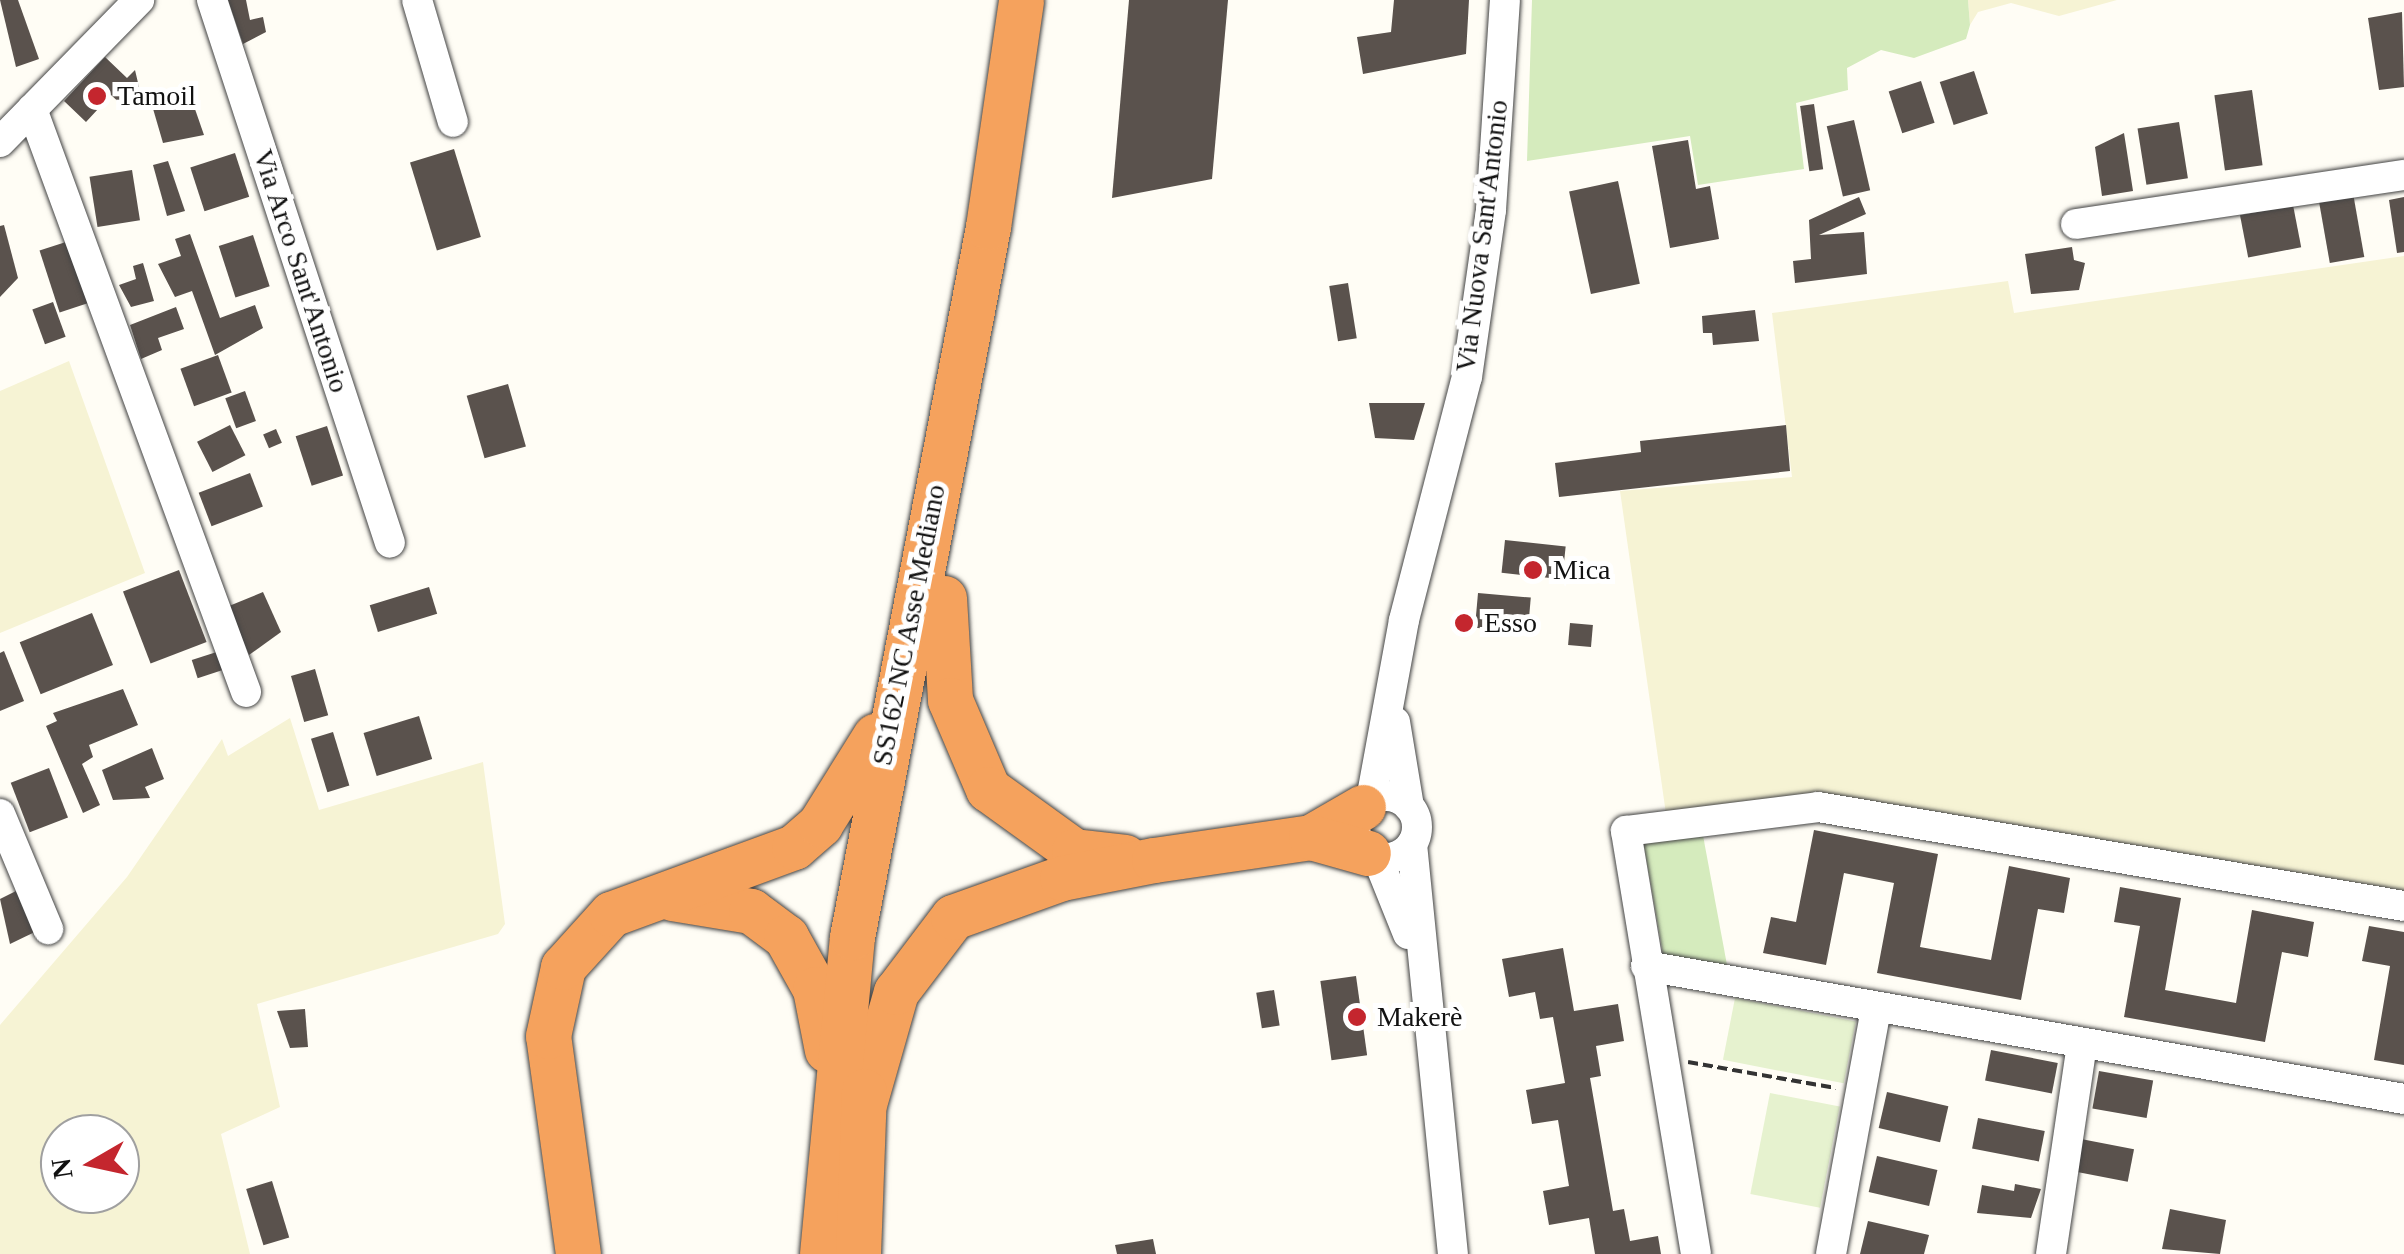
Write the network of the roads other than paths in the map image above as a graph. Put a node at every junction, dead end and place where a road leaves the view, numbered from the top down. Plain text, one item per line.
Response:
1 (139, 0) edge
2 (212, 0) edge
3 (417, 0) edge
4 (1020, 0) edge
5 (1048, 0) edge
6 (1505, 0) edge
7 (32, 109) junction
8 (453, 122) dead end
9 (0, 142) edge
10 (2404, 174) edge
11 (2076, 224) dead end
12 (390, 543) dead end
13 (944, 598) junction
14 (246, 692) dead end
15 (1392, 704) junction
16 (891, 708) junction
17 (1366, 804) junction
18 (1409, 808) junction
19 (0, 814) edge
20 (1311, 837) junction
21 (1386, 851) junction
22 (1154, 860) junction
23 (650, 896) junction
24 (2404, 906) edge
25 (48, 929) dead end
26 (1646, 966) junction
27 (1876, 1009) junction
28 (2082, 1045) junction
29 (2404, 1100) edge
30 (847, 1110) junction
31 (578, 1254) edge
32 (822, 1254) edge
33 (858, 1254) edge
34 (1454, 1254) edge
35 (1696, 1254) edge
36 (1831, 1254) edge
37 (2051, 1254) edge

1 - 7 street
2 - 12 street, Via Arco Sant'Antonio
3 - 8 street
4 - 16 highway, SS162 NC Asse Mediano
5 - 13 highway, SS162 NC Asse Mediano
6 - 15 street, Via Nuova Sant'Antonio
7 - 9 street
7 - 14 street
10 - 11 street
13 - 22 highway
13 - 30 highway, SS162 NC Asse Mediano
15 - 17 street, Via Nuova Sant'Antonio
15 - 18 street, Via Nuova Sant'Antonio
16 - 23 highway
16 - 30 highway, SS162 NC Asse Mediano
17 - 18 street
17 - 20 highway
17 - 21 street, Via Nuova Sant'Antonio
18 - 21 street, Via Nuova Sant'Antonio
19 - 25 street
20 - 21 highway
20 - 22 highway
21 - 34 street, Via Nuova Sant'Antonio
22 - 30 highway
23 - 30 highway
23 - 31 highway
24 - 26 street
26 - 27 street
26 - 35 street
27 - 28 street
27 - 36 street
28 - 29 street
28 - 37 street
30 - 32 highway, SS162 NC Asse Mediano
30 - 33 highway, SS162 NC Asse Mediano

